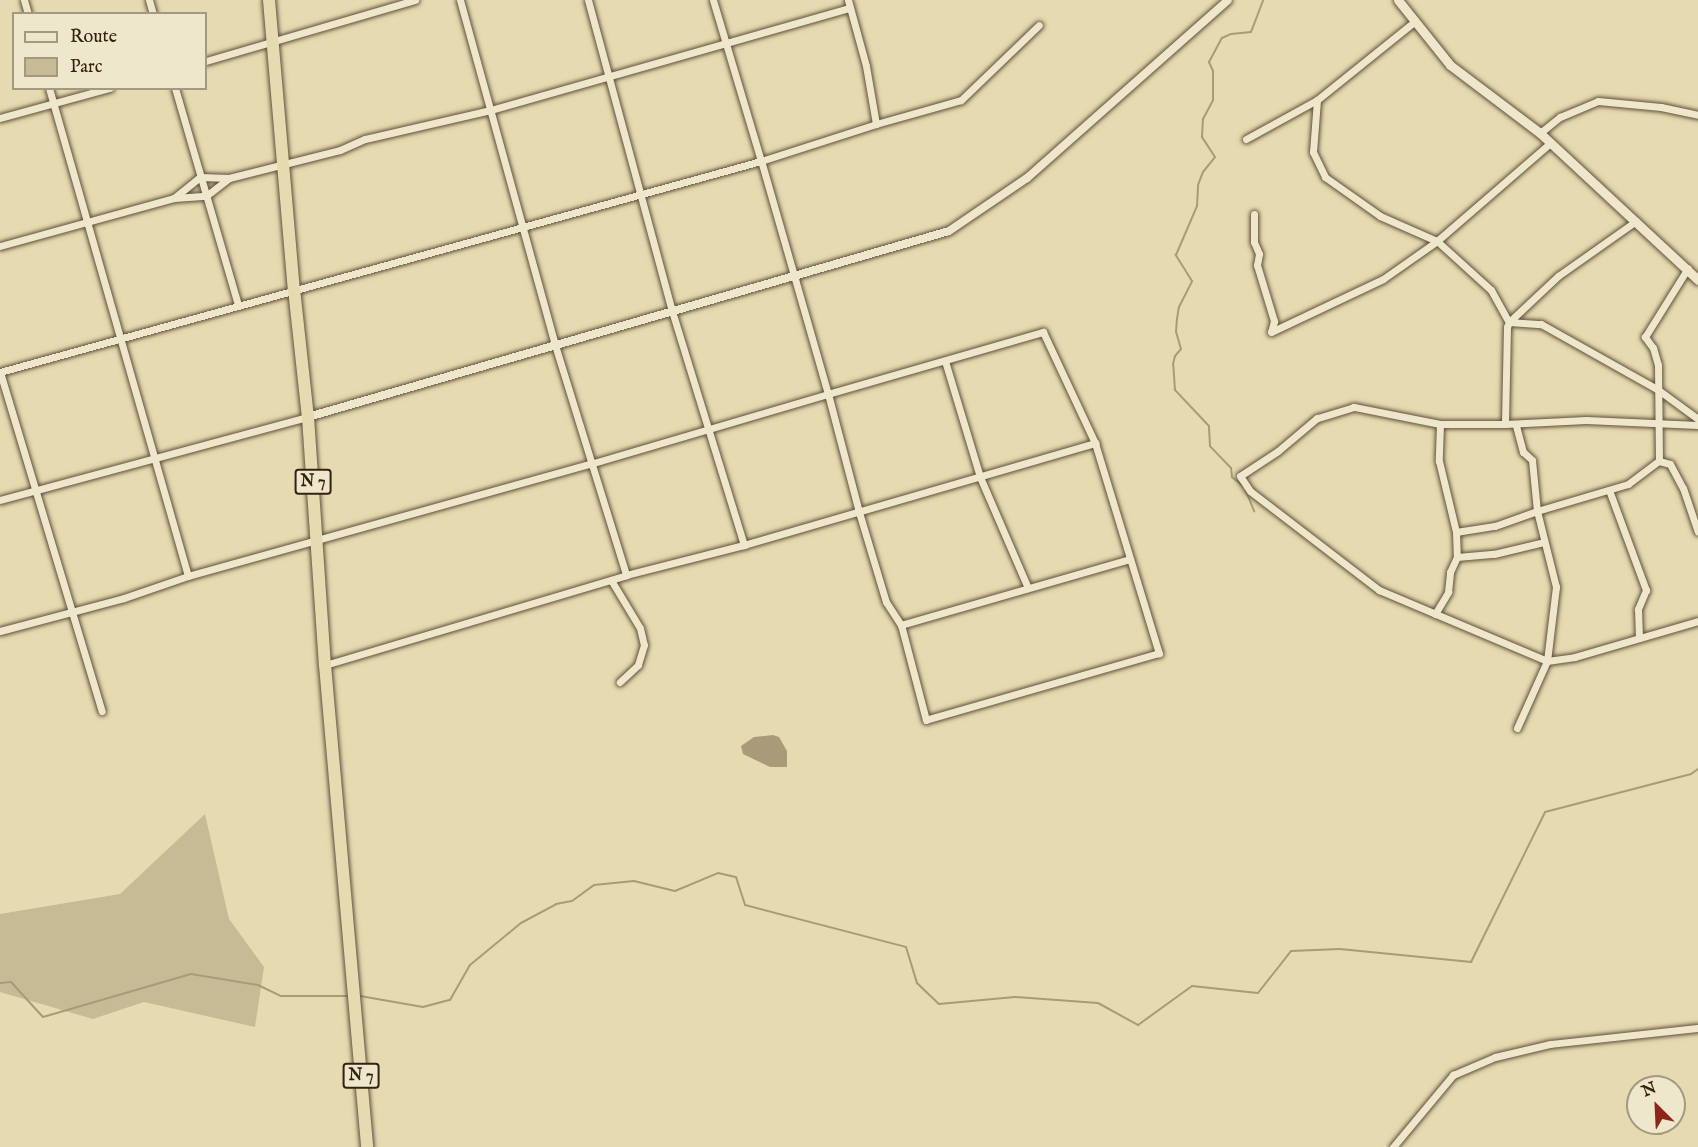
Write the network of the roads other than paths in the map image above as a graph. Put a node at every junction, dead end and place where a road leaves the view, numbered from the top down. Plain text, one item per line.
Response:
1 (269, 0) edge
2 (415, 0) edge
3 (460, 0) edge
4 (588, 0) edge
5 (713, 0) edge
6 (848, 0) edge
7 (1228, 0) edge
8 (1398, 0) edge
9 (850, 9) junction
10 (1413, 22) junction
11 (1039, 25) dead end
12 (273, 39) junction
13 (725, 44) junction
14 (207, 61) edge
15 (609, 76) junction
16 (50, 90) edge
17 (103, 90) edge
18 (176, 90) edge
19 (1317, 100) junction
20 (53, 104) junction
21 (491, 110) junction
22 (1698, 115) edge
23 (0, 118) edge
24 (876, 124) junction
25 (1540, 133) junction
26 (1246, 139) dead end
27 (1550, 143) junction
28 (761, 160) junction
29 (284, 164) junction
30 (200, 177) junction
31 (229, 178) junction
32 (642, 193) junction
33 (206, 196) junction
34 (174, 198) junction
35 (1254, 214) dead end
36 (1636, 221) junction
37 (87, 222) junction
38 (524, 226) junction
39 (1437, 242) junction
40 (0, 246) edge
41 (1688, 268) junction
42 (792, 276) junction
43 (1698, 280) edge
44 (294, 289) junction
45 (238, 305) junction
46 (672, 311) junction
47 (1509, 322) junction
48 (121, 340) junction
49 (555, 345) junction
50 (945, 361) junction
51 (0, 372) edge
52 (1657, 389) junction
53 (828, 394) junction
54 (308, 417) junction
55 (1698, 419) edge
56 (1657, 423) junction
57 (1440, 424) junction
58 (1504, 424) junction
59 (1698, 424) edge
60 (1516, 425) junction
61 (708, 430) junction
62 (1095, 443) junction
63 (155, 459) junction
64 (1659, 461) junction
65 (590, 464) junction
66 (980, 477) junction
67 (35, 490) junction
68 (1609, 490) junction
69 (0, 500) edge
70 (1537, 511) junction
71 (860, 512) junction
72 (1456, 532) junction
73 (1698, 532) edge
74 (317, 541) junction
75 (1544, 542) junction
76 (744, 545) junction
77 (1457, 557) junction
78 (1129, 559) junction
79 (626, 574) junction
80 (188, 576) junction
81 (611, 580) junction
82 (1028, 588) junction
83 (72, 611) junction
84 (1435, 614) junction
85 (1698, 621) edge
86 (901, 625) junction
87 (0, 631) edge
88 (1639, 638) junction
89 (1547, 661) junction
90 (326, 665) junction
91 (620, 682) dead end
92 (102, 711) dead end
93 (1517, 728) dead end
94 (1698, 1028) edge
95 (367, 1147) edge
96 (1394, 1147) edge

1 - 12 highway, N 7
2 - 12 street
3 - 21 street
4 - 15 street
5 - 13 street
6 - 9 street
7 - 42 street
8 - 10 main road
9 - 13 street
9 - 24 street
10 - 19 street
10 - 25 main road
11 - 24 street
12 - 14 street
12 - 29 highway, N 7
13 - 15 street
13 - 28 street
15 - 21 street
15 - 32 street
16 - 20 street
17 - 20 street
18 - 30 street
19 - 26 street
19 - 39 street
20 - 23 street
20 - 37 street
21 - 29 street
21 - 38 street
22 - 25 street
24 - 28 street
25 - 27 main road
27 - 36 main road
27 - 39 street
28 - 32 street
28 - 42 street
29 - 31 street
29 - 44 highway, N 7
30 - 31 street
30 - 33 street
30 - 34 street
31 - 33 street
32 - 38 street
32 - 46 street
33 - 34 street
33 - 45 street
34 - 37 street
35 - 39 street
36 - 41 main road
36 - 47 street
37 - 40 street
37 - 48 street
38 - 44 street
38 - 49 street
39 - 47 street
41 - 43 main road
41 - 52 street
42 - 46 street
42 - 53 street
44 - 45 street
44 - 54 highway, N 7
45 - 48 street
46 - 49 street
46 - 61 street
47 - 52 street
47 - 58 street
48 - 51 street
48 - 63 street
49 - 54 street
49 - 65 street
50 - 53 street
50 - 62 street
50 - 66 street
51 - 67 street
52 - 55 street
52 - 56 street
53 - 61 street
53 - 71 street
54 - 63 street
54 - 74 highway, N 7
56 - 59 street
56 - 60 street
56 - 64 street
57 - 58 street
57 - 72 street
57 - 84 street
58 - 60 street
60 - 70 street
61 - 65 street
61 - 76 street
62 - 66 street
62 - 78 street
63 - 67 street
63 - 80 street
64 - 68 street
64 - 73 street
65 - 74 street
65 - 79 street
66 - 71 street
66 - 82 street
67 - 69 street
67 - 83 street
68 - 70 street
68 - 88 street
70 - 72 street
70 - 75 street
71 - 76 street
71 - 86 street
72 - 77 street
74 - 80 street
74 - 90 highway, N 7
75 - 77 street
75 - 89 street
76 - 79 street
77 - 84 street
78 - 82 street
78 - 86 street
79 - 81 street
80 - 83 street
81 - 90 street
81 - 91 street
82 - 86 street
83 - 87 street
83 - 92 street
84 - 89 street
85 - 88 street
88 - 89 street
89 - 93 street
90 - 95 highway, N 7
94 - 96 street

